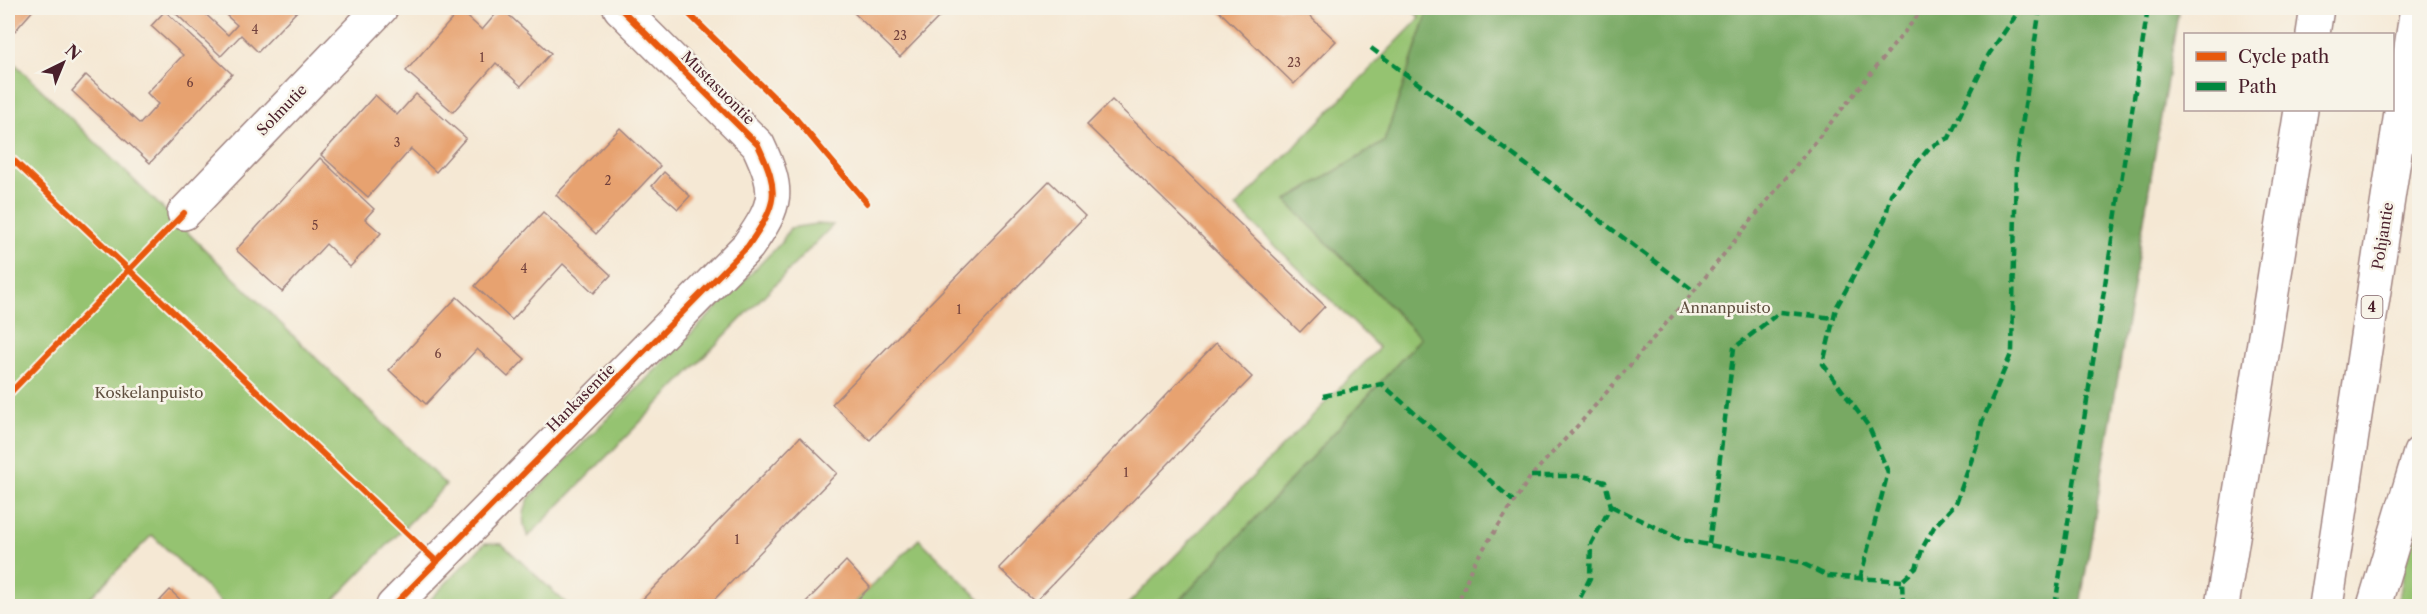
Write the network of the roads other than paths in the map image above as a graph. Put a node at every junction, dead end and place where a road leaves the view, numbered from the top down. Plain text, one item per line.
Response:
1 (381, 8) edge
2 (620, 8) edge
3 (2317, 8) edge
4 (2417, 8) edge
5 (2313, 33) edge
6 (2301, 111) edge
7 (774, 199) joint
8 (184, 213) dead end
9 (2420, 453) edge
10 (393, 606) edge
11 (2222, 606) edge
12 (2326, 606) edge
13 (2374, 606) edge

1 - 8 main road, Solmutie
2 - 7 main road, Mustasuontie
3 - 5 main road
4 - 12 main road, Pohjantie / 4
6 - 11 main road
7 - 10 main road, Hankasentie
9 - 13 main road

